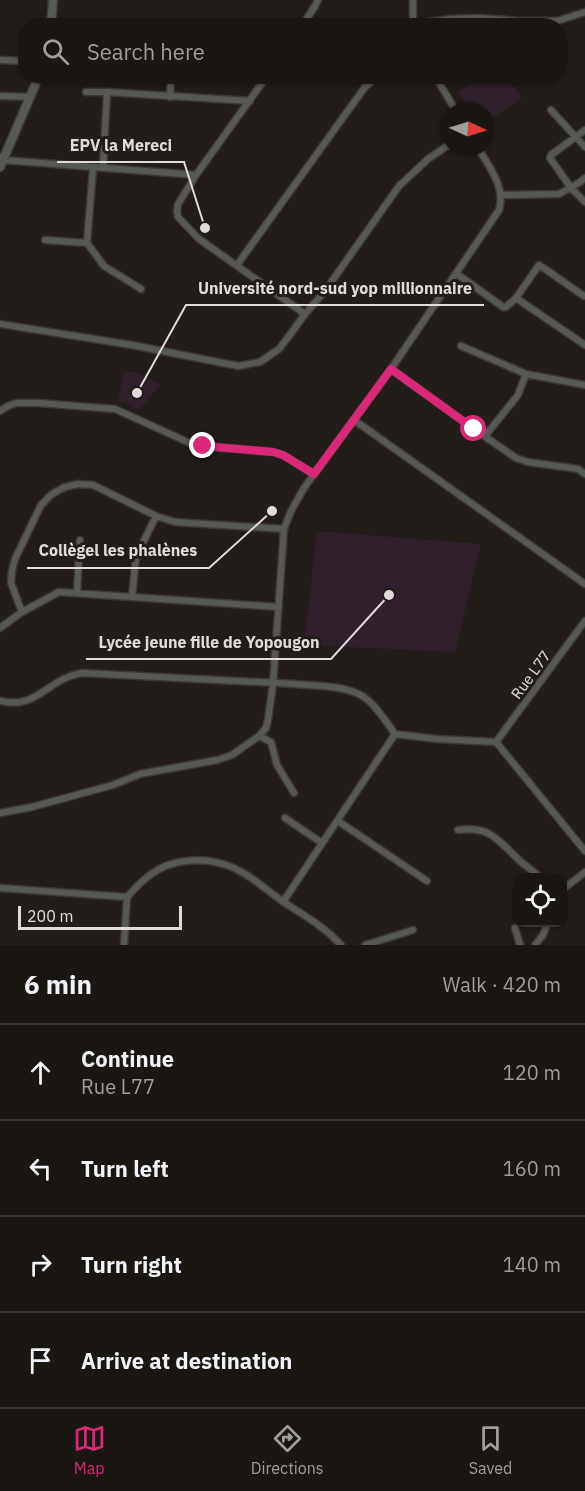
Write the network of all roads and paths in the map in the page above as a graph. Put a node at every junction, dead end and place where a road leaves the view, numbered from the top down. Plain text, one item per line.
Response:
1 (53, 0) edge
2 (318, 0) edge
3 (413, 0) edge
4 (585, 12) edge
5 (52, 18) edge
6 (307, 18) edge
7 (413, 18) edge
8 (566, 18) edge
9 (0, 60) edge
10 (18, 61) edge
11 (36, 84) edge
12 (171, 84) edge
13 (262, 84) edge
14 (369, 84) edge
15 (440, 84) edge
16 (86, 92) dead end
17 (107, 92) junction
18 (0, 96) edge
19 (30, 97) junction
20 (170, 97) junction
21 (250, 101) junction
22 (451, 102) edge
23 (551, 110) dead end
24 (585, 130) edge
25 (576, 137) junction
26 (585, 147) edge
27 (441, 150) edge
28 (483, 156) edge
29 (1, 161) edge
30 (93, 168) junction
31 (104, 168) junction
32 (196, 175) junction
33 (585, 178) edge
34 (571, 188) junction
35 (501, 195) junction
36 (585, 202) edge
37 (45, 240) dead end
38 (87, 243) junction
39 (237, 265) junction
40 (457, 274) junction
41 (141, 289) dead end
42 (584, 296) edge
43 (516, 298) junction
44 (305, 314) junction
45 (0, 324) edge
46 (585, 345) edge
47 (461, 346) dead end
48 (391, 369) junction
49 (526, 374) junction
50 (585, 386) edge
51 (0, 411) edge
52 (354, 420) junction
53 (485, 436) junction
54 (314, 474) junction
55 (585, 474) edge
56 (156, 516) junction
57 (284, 530) junction
58 (80, 540) dead end
59 (585, 584) edge
60 (77, 592) junction
61 (132, 597) junction
62 (279, 608) junction
63 (22, 612) junction
64 (585, 621) edge
65 (0, 628) edge
66 (273, 684) junction
67 (0, 701) edge
68 (395, 734) junction
69 (259, 736) junction
70 (496, 742) junction
71 (294, 793) dead end
72 (0, 813) edge
73 (285, 818) dead end
74 (338, 821) junction
75 (458, 830) dead end
76 (322, 843) junction
77 (585, 851) edge
78 (585, 872) edge
79 (534, 873) edge
80 (427, 881) dead end
81 (567, 886) edge
82 (0, 888) edge
83 (127, 897) junction
84 (283, 902) junction
85 (546, 927) edge
86 (515, 928) dead end
87 (413, 930) dead end
88 (124, 945) edge
89 (340, 945) edge
90 (365, 945) edge
91 (520, 945) edge
92 (535, 945) edge

1 - 5 street
2 - 6 street
3 - 7 street
4 - 8 street
9 - 10 street
11 - 19 street
12 - 20 street
13 - 21 street
14 - 39 street
15 - 22 street
16 - 17 street
17 - 20 street
17 - 31 street
18 - 19 street
19 - 29 street
20 - 21 street
21 - 32 street
23 - 25 street
24 - 25 street
25 - 26 street
25 - 34 street
27 - 44 street
28 - 35 street
29 - 30 street
30 - 31 street
30 - 38 street
31 - 32 street
32 - 39 street
33 - 34 street
34 - 35 street
34 - 36 street
35 - 40 street
37 - 38 street
38 - 41 street
39 - 44 street
40 - 43 street
40 - 48 street
42 - 43 street
43 - 46 street
44 - 45 street
47 - 49 street
48 - 52 street
48 - 53 street
49 - 50 street
49 - 53 street
51 - 54 street
52 - 54 street
52 - 59 street
53 - 55 street
54 - 57 street
56 - 57 street
56 - 61 street
56 - 63 street
57 - 62 street
58 - 60 street
60 - 61 street
60 - 63 street
61 - 62 street
62 - 66 street
63 - 65 street
64 - 70 street, Rue L77
66 - 67 street
66 - 68 street
66 - 69 street
68 - 70 street
68 - 74 street
69 - 71 street
69 - 72 street
70 - 77 street
73 - 76 street
74 - 76 street
74 - 80 street
75 - 79 street
76 - 84 street
78 - 81 street
82 - 83 street
83 - 84 street
83 - 88 street
84 - 89 street
85 - 92 street
86 - 91 street
87 - 90 street

